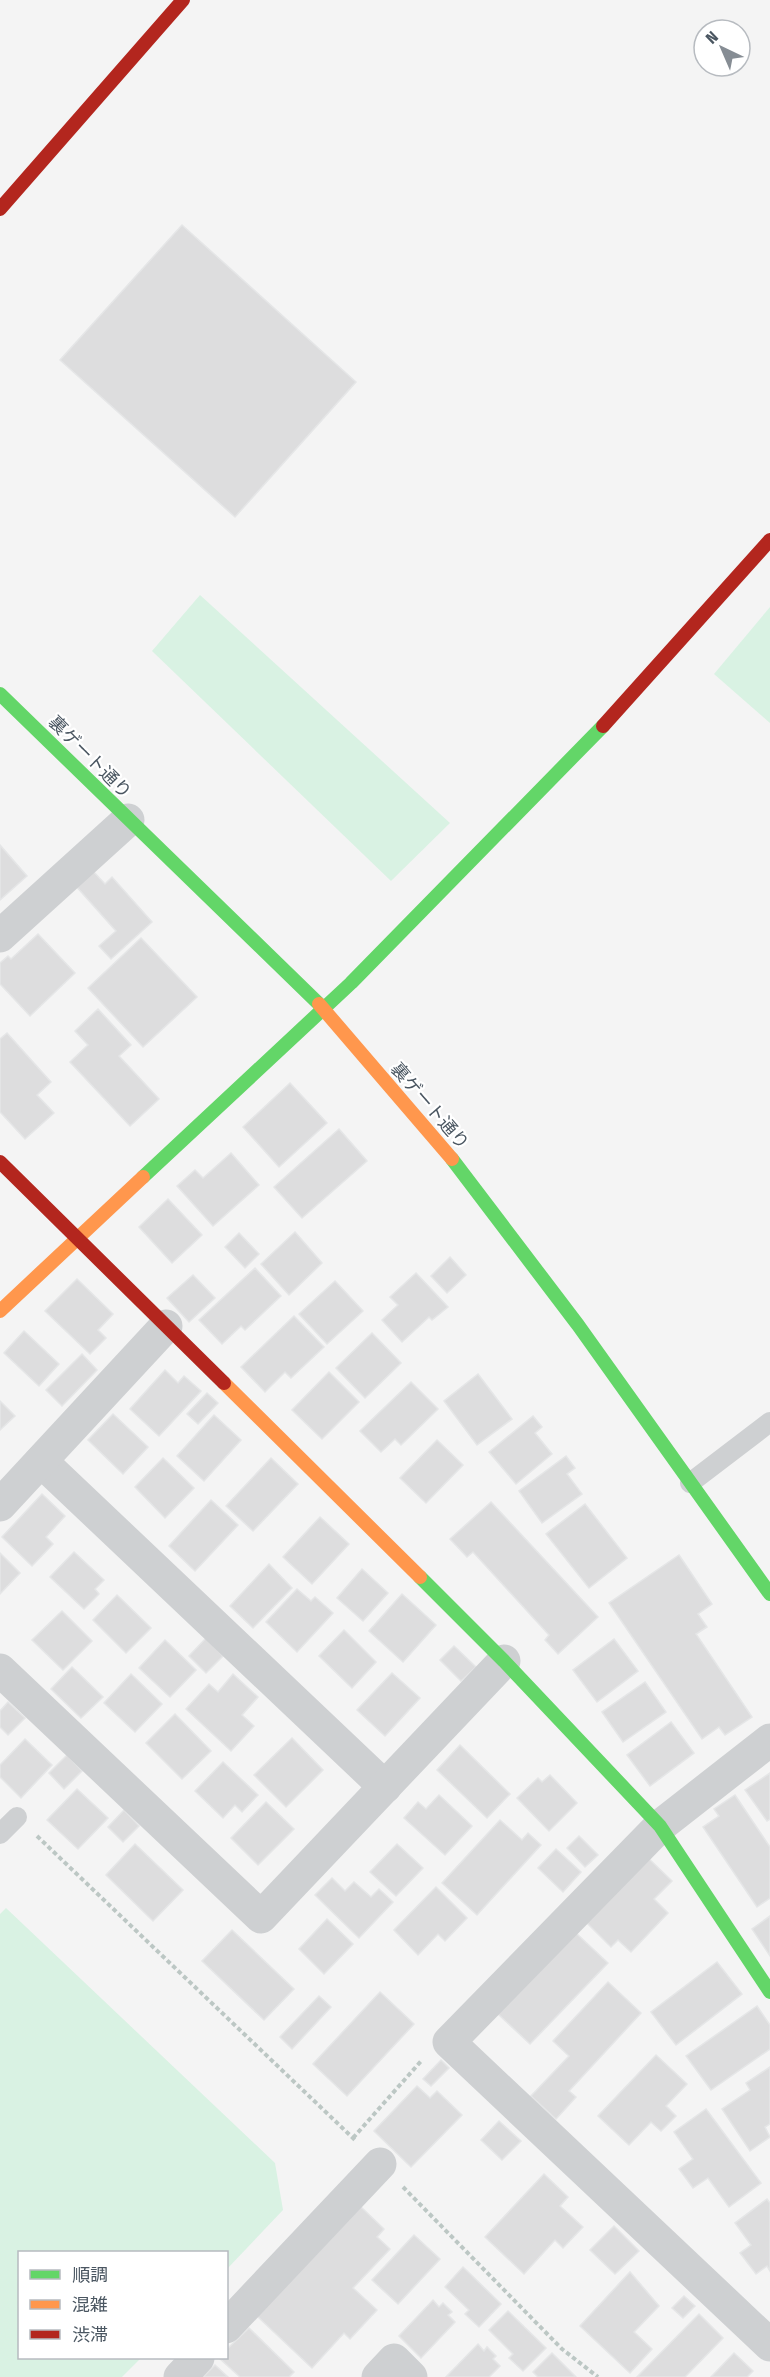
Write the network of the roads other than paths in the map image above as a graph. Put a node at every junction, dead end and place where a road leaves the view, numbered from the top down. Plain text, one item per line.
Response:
1 (183, 0) edge
2 (0, 209) edge
3 (770, 540) edge
4 (0, 694) edge
5 (128, 820) junction
6 (0, 936) edge
7 (323, 1008) junction
8 (0, 1162) edge
9 (78, 1237) junction
10 (0, 1311) edge
11 (166, 1326) junction
12 (770, 1422) edge
13 (41, 1461) junction
14 (690, 1483) junction
15 (0, 1505) edge
16 (770, 1594) edge
17 (504, 1661) junction
18 (0, 1670) edge
19 (770, 1740) edge
20 (385, 1787) junction
21 (17, 1817) road end
22 (660, 1826) junction
23 (0, 1834) edge
24 (770, 1992) edge
25 (380, 2164) road end
26 (228, 2325) edge
27 (770, 2345) edge
28 (197, 2359) edge
29 (180, 2377) edge
30 (378, 2377) edge
31 (411, 2377) edge

1 - 2 street
3 - 7 street
4 - 5 street, 裏ゲート通り
5 - 6 street
5 - 7 street, 裏ゲート通り
7 - 9 street
7 - 14 street, 裏ゲート通り
8 - 9 street
9 - 10 street
9 - 11 street
11 - 13 street
11 - 17 street
12 - 14 lane
13 - 15 street
13 - 20 street
14 - 16 street, 裏ゲート通り
17 - 20 street
17 - 22 street
18 - 20 street
19 - 22 street
21 - 23 lane
22 - 24 street
22 - 27 street
25 - 26 street
28 - 29 street
30 - 31 street

